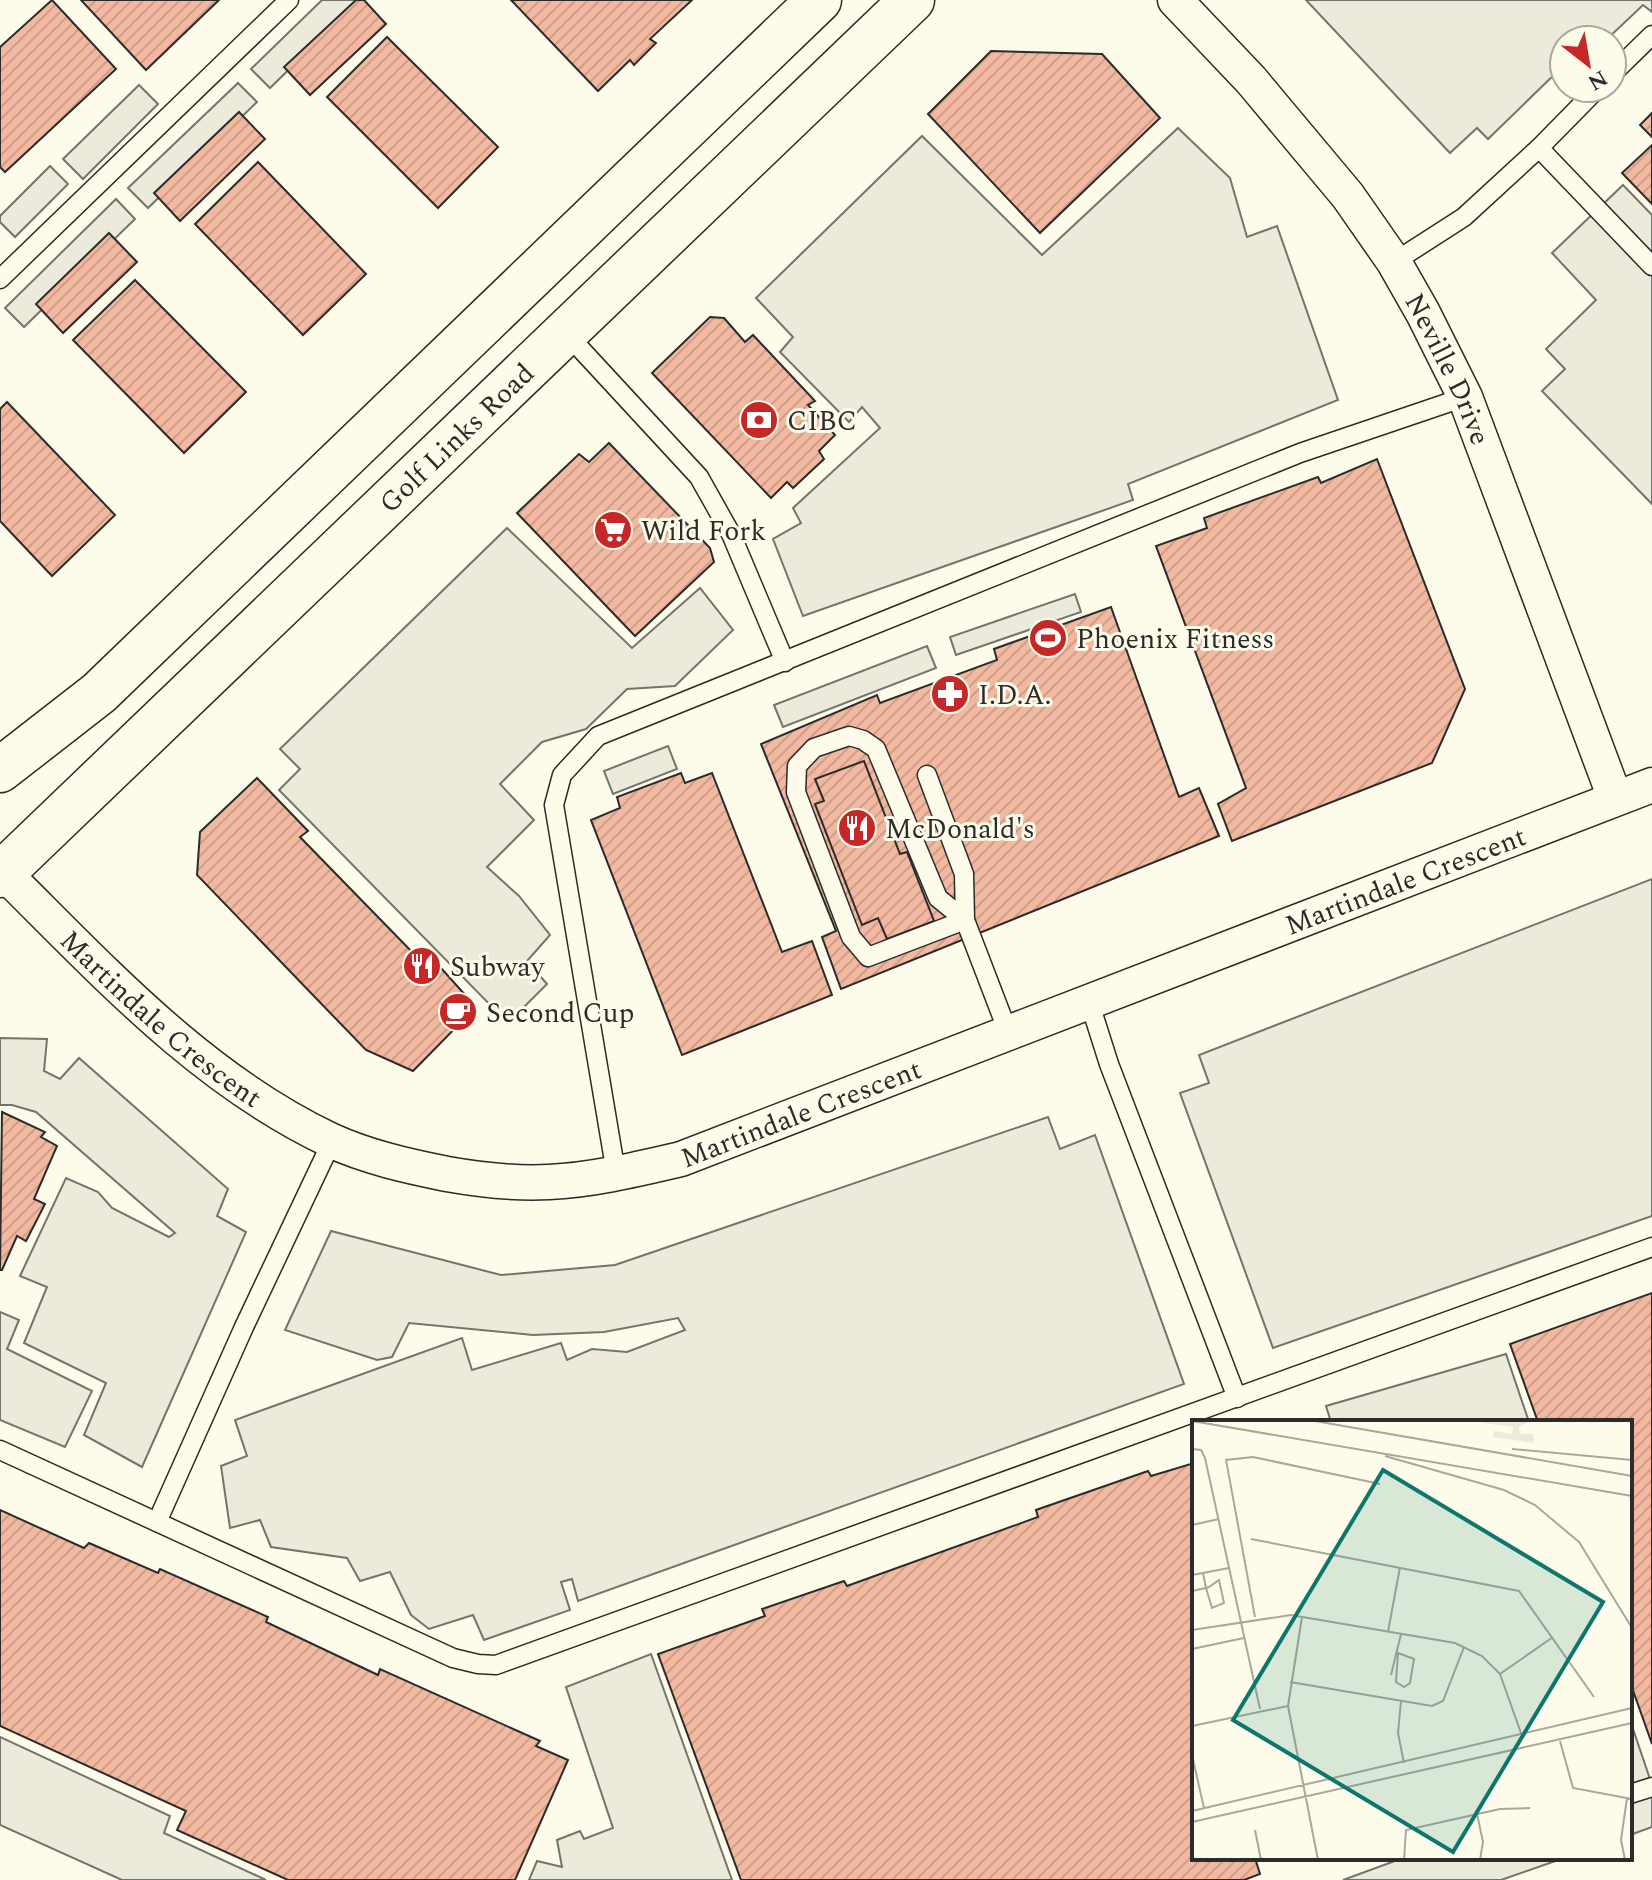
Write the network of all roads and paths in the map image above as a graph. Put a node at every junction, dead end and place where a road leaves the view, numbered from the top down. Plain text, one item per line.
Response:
1 (289, 0) edge
2 (819, 0) edge
3 (912, 0) edge
4 (1175, 0) edge
5 (1652, 35) edge
6 (1628, 58) edge
7 (1582, 104) edge
8 (1539, 148) junction
9 (1394, 262) junction
10 (1652, 266) edge
11 (0, 279) edge
12 (565, 332) junction
13 (1465, 397) junction
14 (785, 662) junction
15 (0, 770) edge
16 (927, 775) dead end
17 (1652, 785) edge
18 (1615, 798) junction
19 (1, 873) edge
20 (965, 920) junction
21 (1089, 1001) junction
22 (1008, 1032) junction
23 (332, 1141) junction
24 (616, 1173) junction
25 (1652, 1247) edge
26 (1237, 1398) junction
27 (0, 1450) edge
28 (157, 1522) junction
29 (1652, 1787) edge
30 (1632, 1793) edge

1 - 11 lane
2 - 15 main road
3 - 12 main road, Golf Links Road
4 - 9 street, Neville Drive
5 - 6 lane
7 - 8 lane
8 - 9 lane
8 - 10 lane
9 - 13 street, Neville Drive
12 - 14 lane
12 - 19 main road, Golf Links Road
13 - 14 lane
13 - 18 street, Neville Drive
14 - 24 lane
16 - 20 lane
17 - 18 street, Martindale Crescent
18 - 21 street, Martindale Crescent
19 - 23 street, Martindale Crescent
20 - 20 lane
20 - 22 lane
21 - 22 street, Martindale Crescent
21 - 26 lane
22 - 24 street, Martindale Crescent
23 - 24 street, Martindale Crescent
23 - 28 lane
25 - 26 lane
26 - 28 lane
27 - 28 lane
29 - 30 lane

